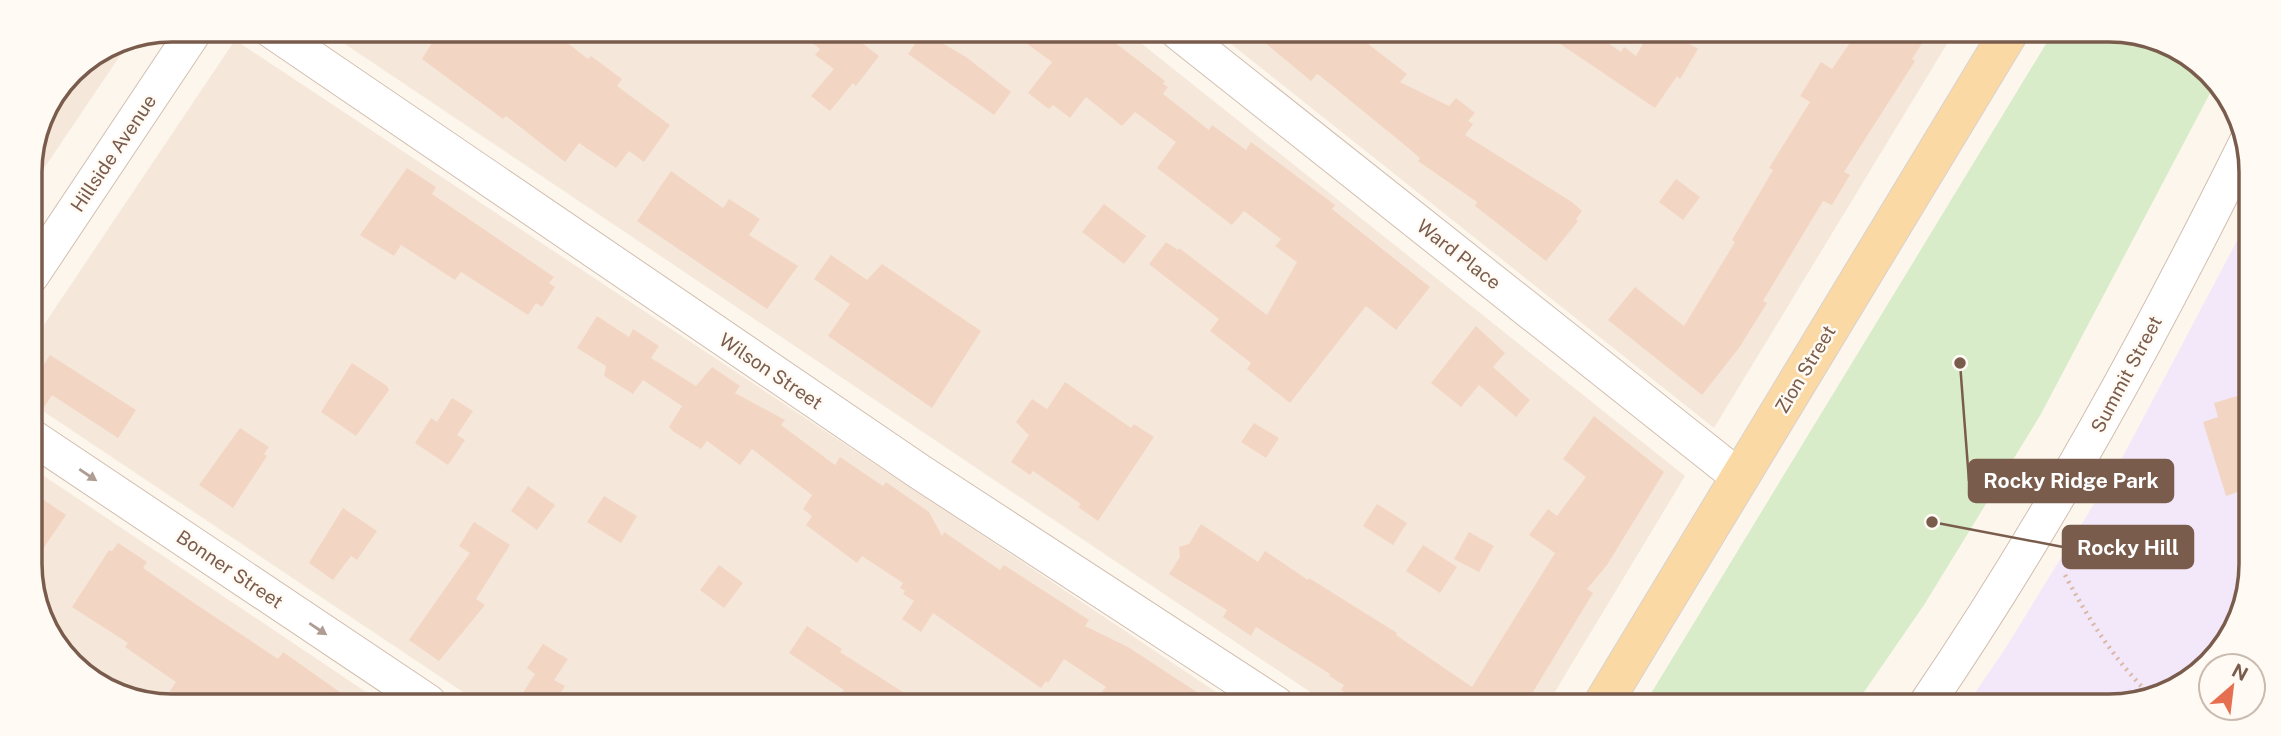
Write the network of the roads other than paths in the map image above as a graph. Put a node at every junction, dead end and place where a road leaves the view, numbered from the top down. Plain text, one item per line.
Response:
1 (187, 42) edge
2 (289, 42) edge
3 (1191, 42) edge
4 (2003, 42) edge
5 (2238, 159) edge
6 (42, 260) edge
7 (42, 444) edge
8 (1740, 477) junction
9 (416, 694) edge
10 (1261, 694) edge
11 (1609, 694) edge
12 (1933, 694) edge

1 - 6 street, Hillside Avenue
2 - 10 street, Wilson Street
3 - 8 street, Ward Place
4 - 8 main road, Zion Street
5 - 12 street, Summit Street
7 -> 9 street, Bonner Street
8 - 11 main road, Zion Street

